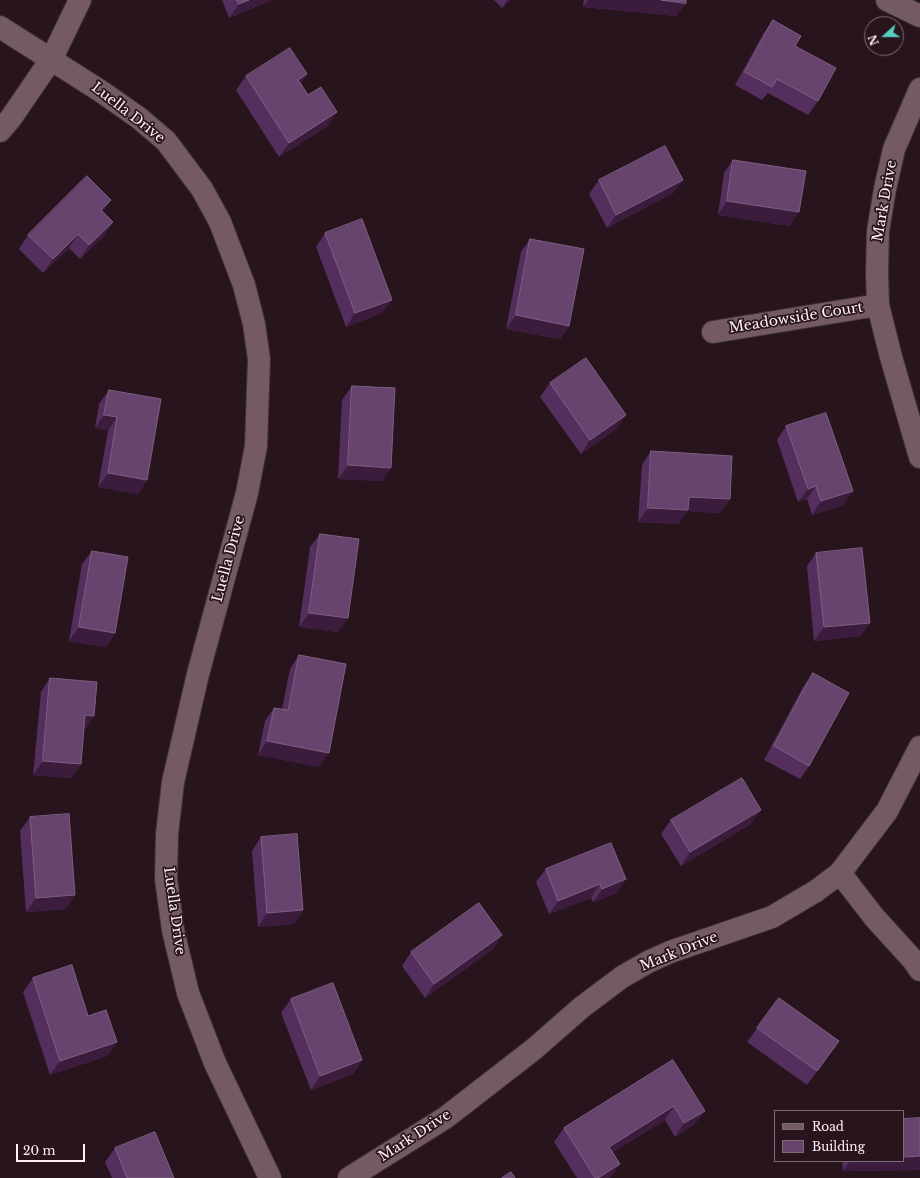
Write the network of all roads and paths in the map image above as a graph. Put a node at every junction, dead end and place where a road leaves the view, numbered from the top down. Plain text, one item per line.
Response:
1 (80, 0) edge
2 (887, 0) edge
3 (920, 16) edge
4 (0, 27) edge
5 (52, 58) junction
6 (920, 89) edge
7 (0, 131) edge
8 (878, 305) junction
9 (713, 332) dead end
10 (920, 457) edge
11 (920, 748) edge
12 (840, 873) junction
13 (920, 970) edge
14 (270, 1178) edge
15 (349, 1178) edge

1 - 5 street
2 - 3 street
4 - 5 street, Luella Drive
5 - 7 street
5 - 14 street, Luella Drive
6 - 8 street, Mark Drive
8 - 9 street, Meadowside Court
8 - 10 street, Mark Drive
11 - 12 street, Mark Drive
12 - 13 street
12 - 15 street, Mark Drive

